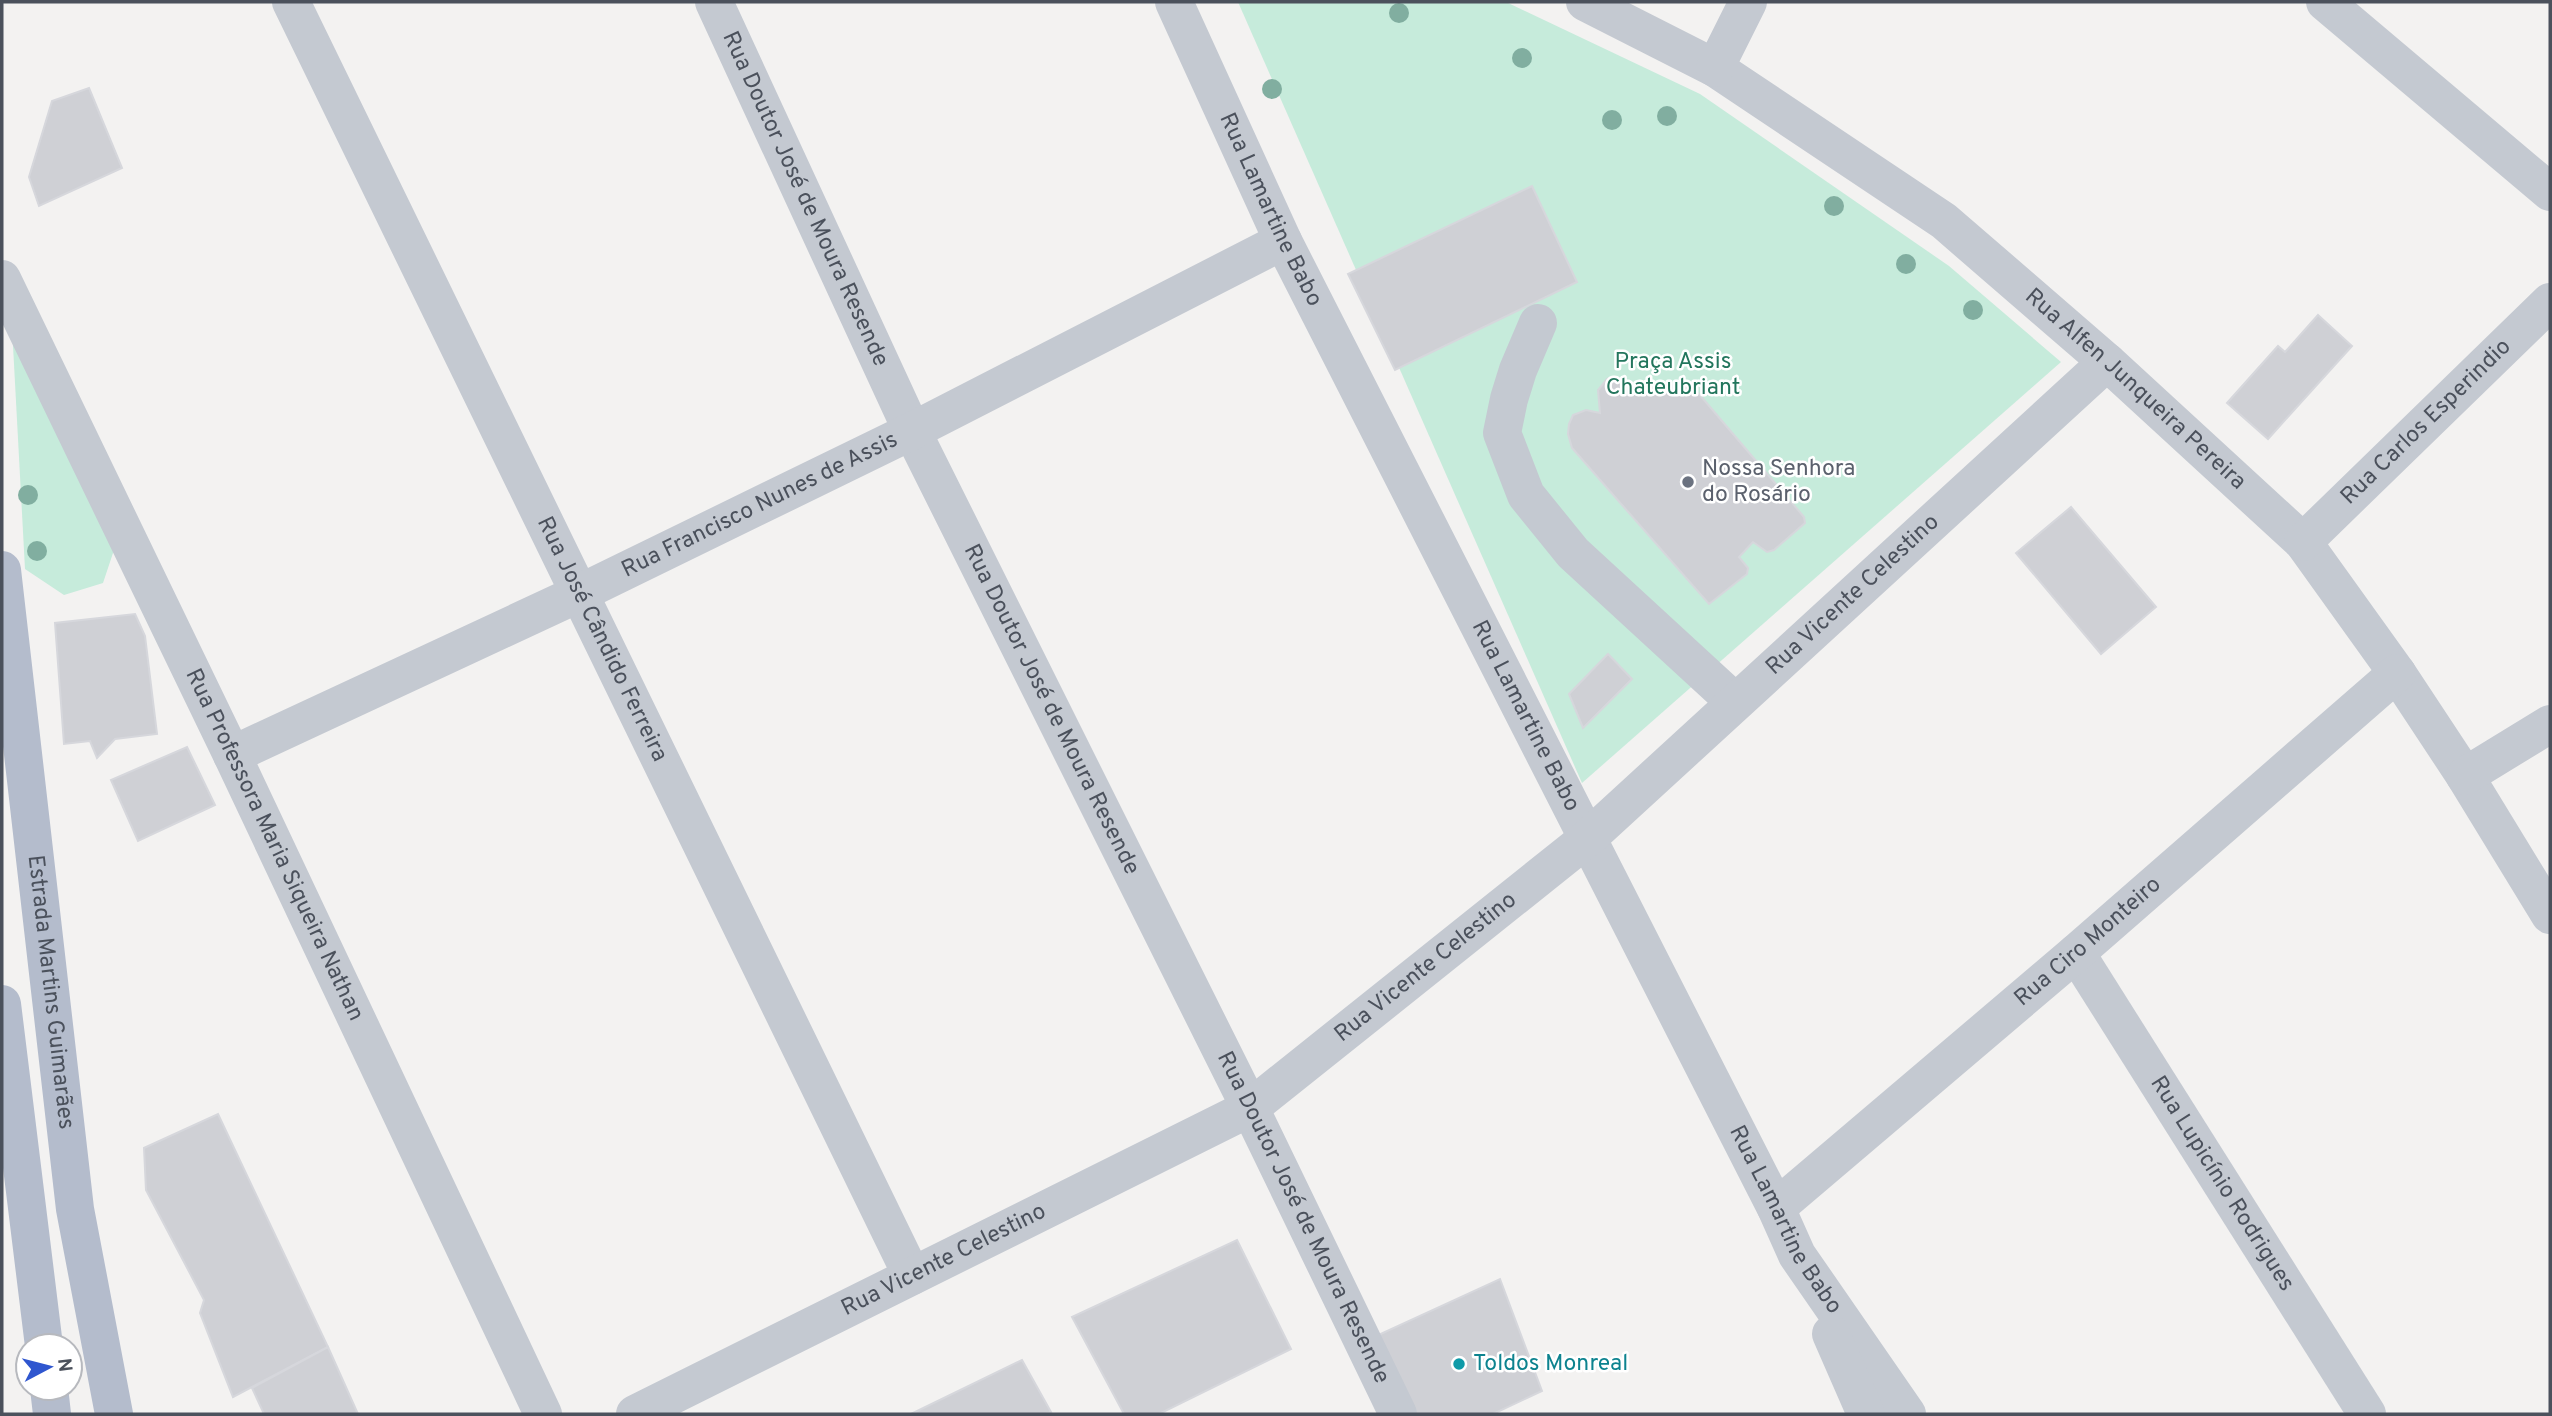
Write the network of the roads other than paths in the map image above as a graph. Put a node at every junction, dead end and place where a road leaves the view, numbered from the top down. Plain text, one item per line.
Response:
1 (291, 2) edge
2 (715, 2) edge
3 (1174, 2) edge
4 (1585, 2) edge
5 (1748, 2) edge
6 (2325, 2) edge
7 (1715, 68) junction
8 (2550, 192) edge
9 (1283, 241) junction
10 (2, 279) edge
11 (2550, 302) edge
12 (1538, 323) dead end
13 (2107, 362) junction
14 (912, 431) junction
15 (2303, 542) junction
16 (2, 569) edge
17 (580, 593) junction
18 (2397, 673) junction
19 (1735, 702) junction
20 (2550, 724) edge
21 (232, 755) junction
22 (2465, 776) junction
23 (1588, 838) junction
24 (2550, 915) edge
25 (2076, 953) junction
26 (2, 1004) edge
27 (1250, 1108) junction
28 (1776, 1208) junction
29 (1797, 1255) junction
30 (912, 1276) junction
31 (42, 1332) edge
32 (114, 1414) edge
33 (543, 1414) edge
34 (635, 1414) edge
35 (1398, 1414) edge
36 (1866, 1414) edge
37 (1907, 1414) edge
38 (2367, 1414) edge

1 - 17 street, Rua José Cândido Ferreira
2 - 14 street, Rua Doutor José de Moura Resende
3 - 9 street, Rua Lamartine Babo
4 - 7 street, Rua Alfen Junqueira Pereira
5 - 7 street
6 - 8 street
7 - 13 street, Rua Alfen Junqueira Pereira
9 - 14 street, Rua Francisco Nunes de Assis
9 - 23 street, Rua Lamartine Babo
10 - 21 street, Rua Professora Maria Siqueira Nathan
11 - 15 street, Rua Carlos Esperindio
12 - 19 street
13 - 15 street, Rua Alfen Junqueira Pereira
13 - 19 street, Rua Vicente Celestino
14 - 17 street, Rua Francisco Nunes de Assis
14 - 27 street, Rua Doutor José de Moura Resende
15 - 18 street, Rua Alfen Junqueira Pereira
16 - 32 main road, Estrada Martins Guimarães
17 - 21 street, Rua Francisco Nunes de Assis
17 - 30 street, Rua José Cândido Ferreira
18 - 22 street, Rua Alfen Junqueira Pereira
18 - 25 street, Rua Ciro Monteiro
19 - 23 street, Rua Vicente Celestino
20 - 22 street
21 - 33 street, Rua Professora Maria Siqueira Nathan
22 - 24 street, Rua Alfen Junqueira Pereira
23 - 27 street, Rua Vicente Celestino
23 - 28 street, Rua Lamartine Babo
25 - 28 street, Rua Ciro Monteiro
25 - 38 street, Rua Lupicínio Rodrigues
26 - 31 main road
27 - 30 street, Rua Vicente Celestino
27 - 35 street, Rua Doutor José de Moura Resende
28 - 29 street, Rua Lamartine Babo
29 - 36 street
29 - 37 street, Rua Lamartine Babo
30 - 34 street, Rua Vicente Celestino

